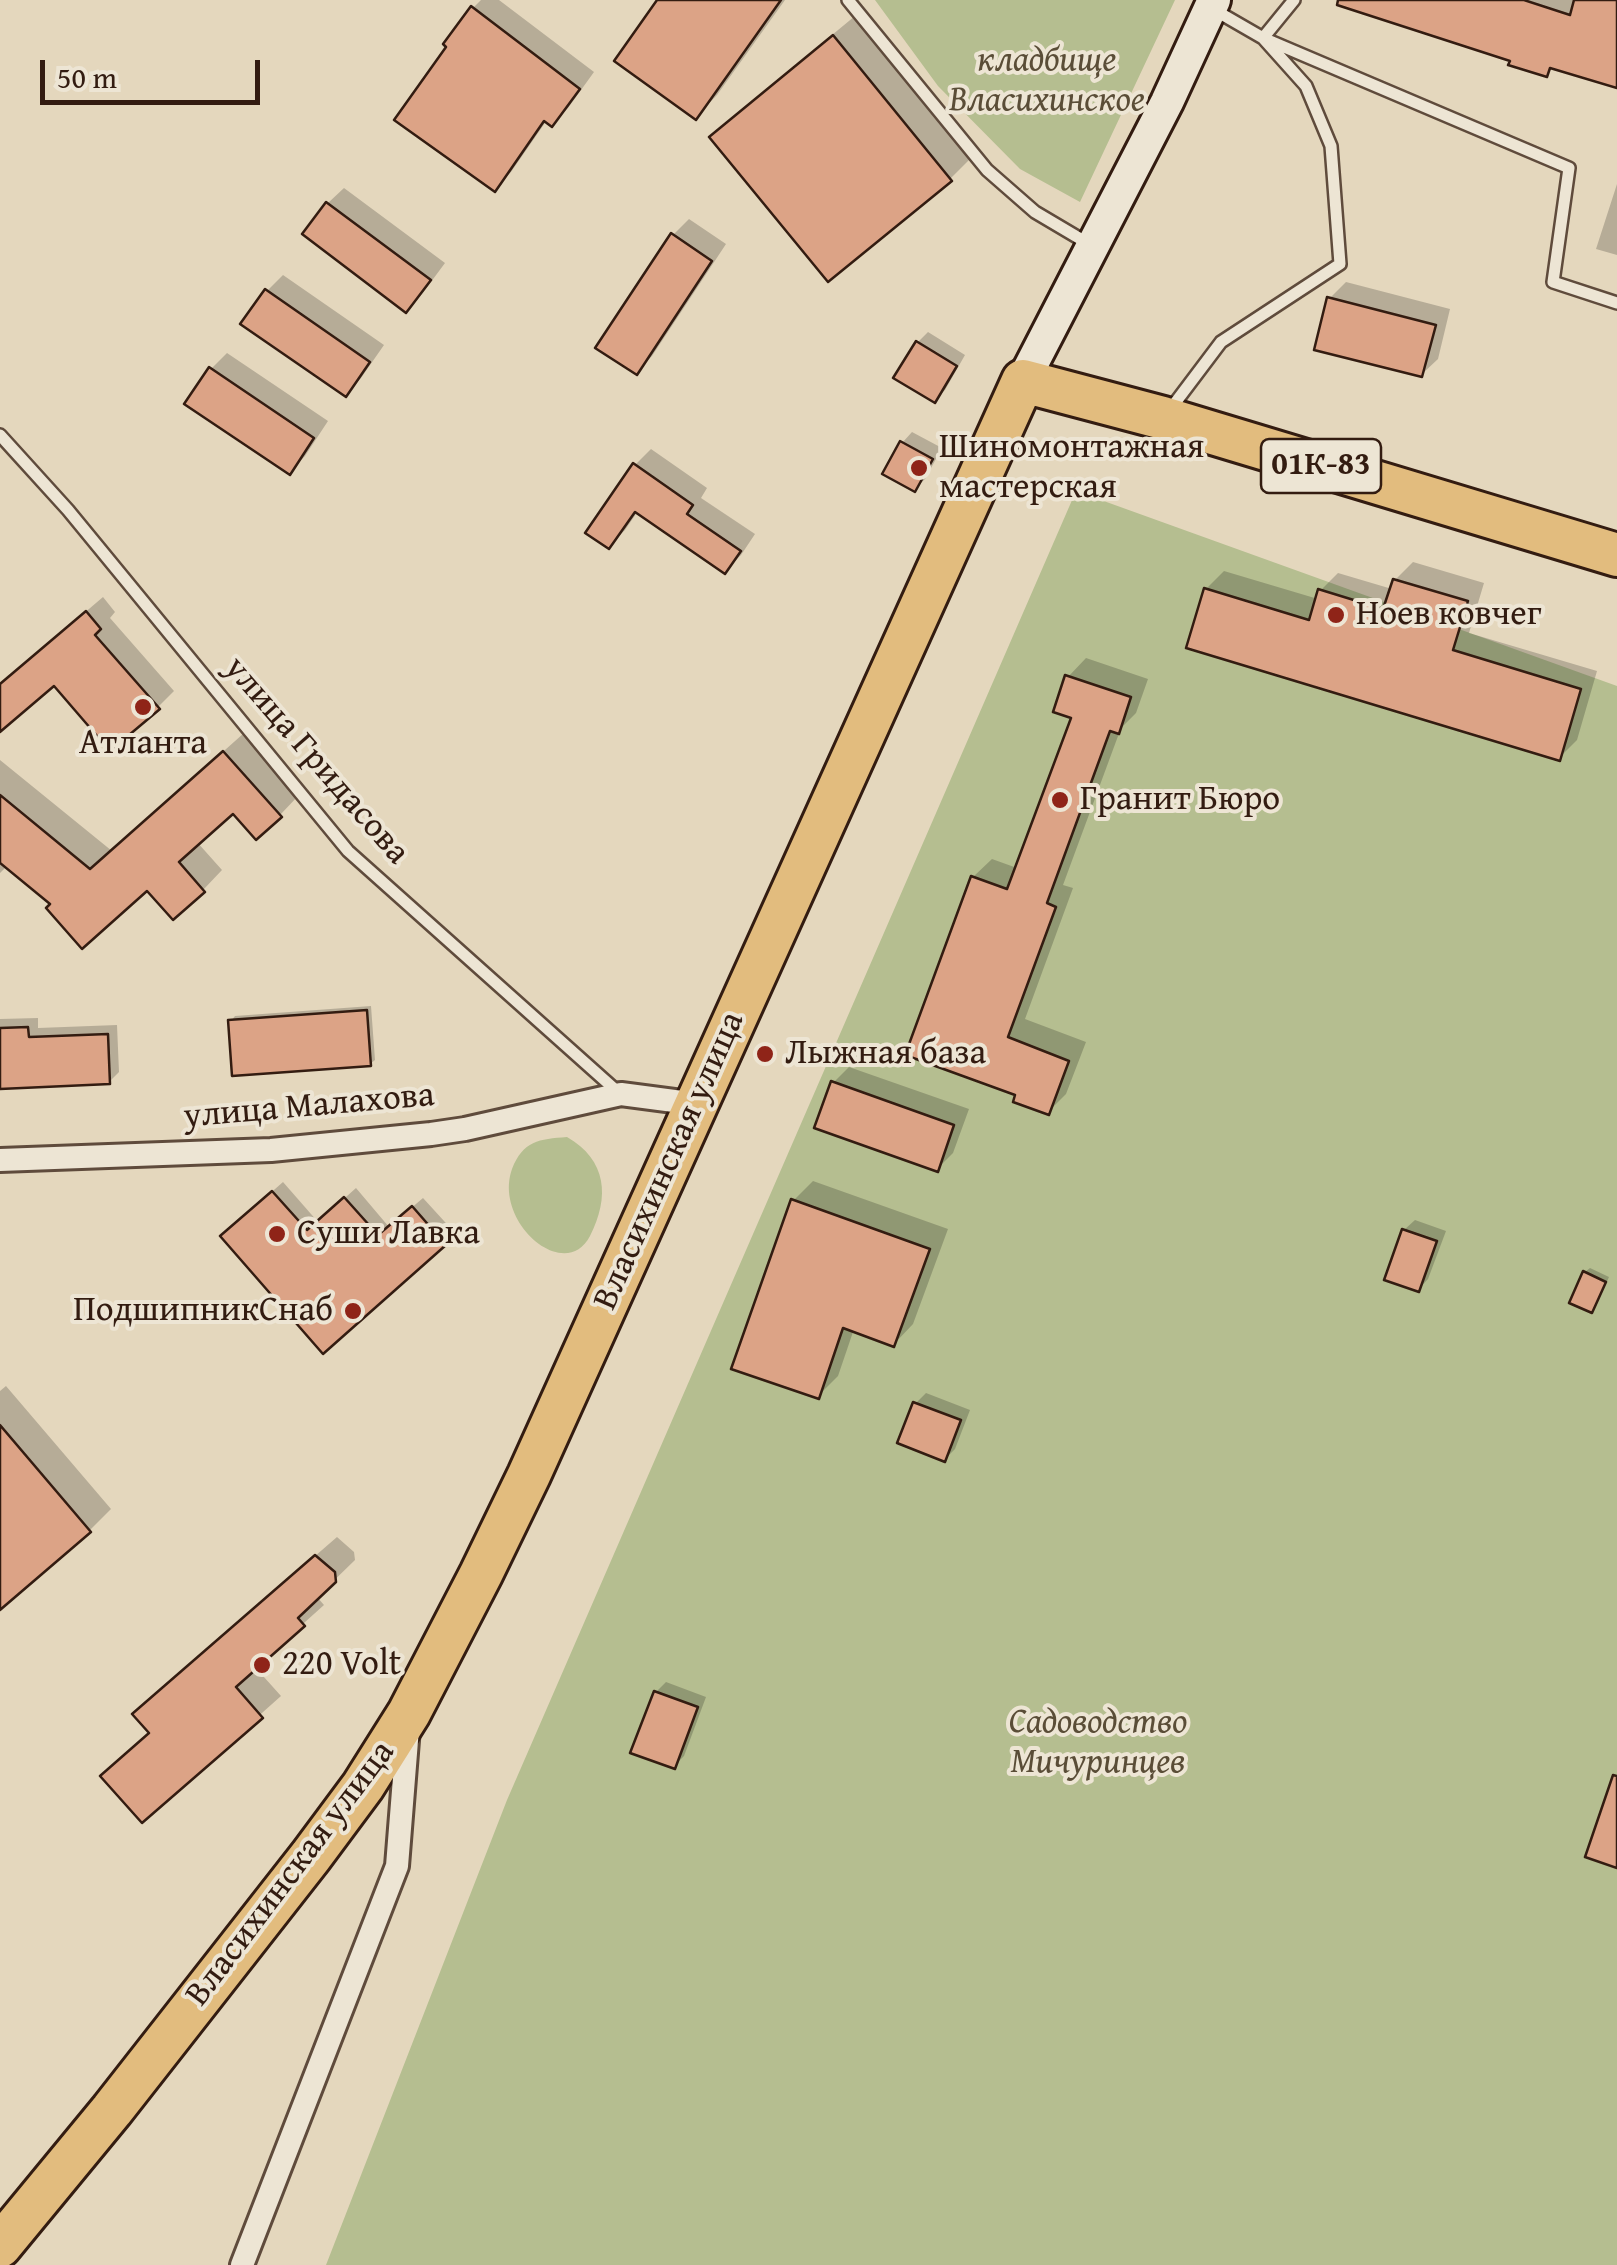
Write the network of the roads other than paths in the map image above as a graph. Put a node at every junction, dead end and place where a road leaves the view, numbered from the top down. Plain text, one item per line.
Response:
1 (848, 0) edge
2 (1294, 0) edge
3 (1212, 4) edge
4 (1264, 38) junction
5 (1093, 246) junction
6 (1617, 303) edge
7 (1023, 381) junction
8 (1164, 418) junction
9 (0, 435) edge
10 (1617, 555) edge
11 (620, 1094) junction
12 (697, 1104) junction
13 (0, 1160) edge
14 (409, 1713) junction
15 (0, 2246) edge
16 (242, 2265) edge

1 - 5 lane
2 - 4 lane
3 - 4 lane
3 - 5 street, Власихинская улица
4 - 6 lane
4 - 8 lane
5 - 7 street, Власихинская улица
7 - 8 highway, 01К-83
7 - 12 highway, Власихинская улица
8 - 10 highway, 01К-83
9 - 11 lane, улица Гридасова
11 - 12 street
11 - 13 street, улица Малахова
12 - 14 highway, Власихинская улица
14 - 15 highway, Власихинская улица
14 - 16 street

